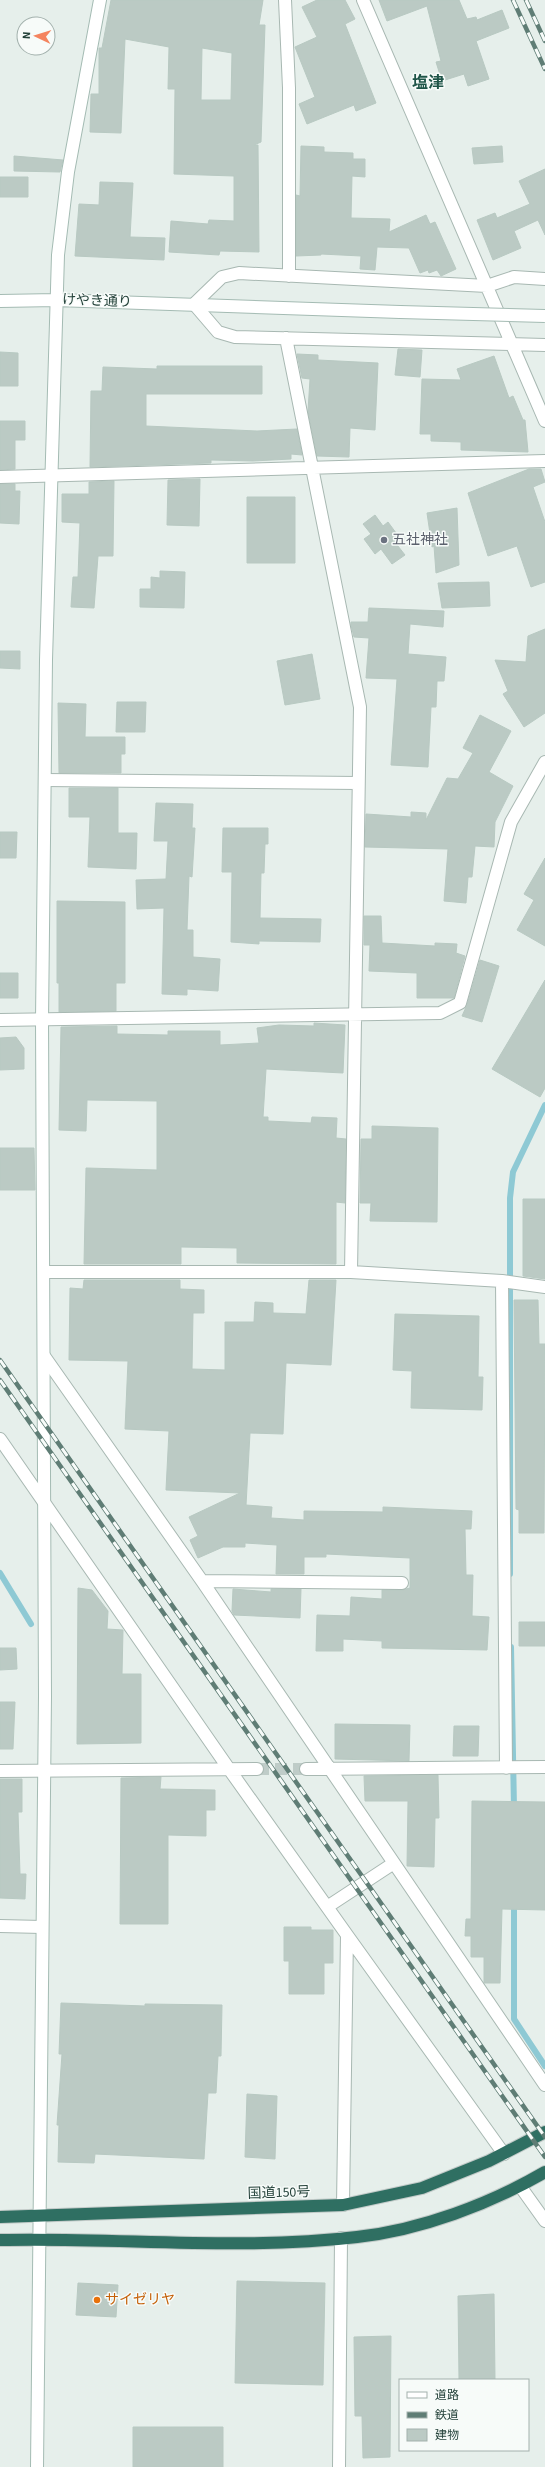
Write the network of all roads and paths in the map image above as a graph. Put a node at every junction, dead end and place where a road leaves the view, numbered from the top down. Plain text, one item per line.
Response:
1 (100, 0) edge
2 (285, 0) edge
3 (363, 0) edge
4 (289, 276) junction
5 (545, 278) edge
6 (487, 286) junction
7 (56, 300) junction
8 (0, 301) edge
9 (194, 304) junction
10 (545, 316) edge
11 (286, 338) junction
12 (511, 344) junction
13 (545, 345) edge
14 (545, 421) edge
15 (545, 461) edge
16 (312, 468) junction
17 (52, 475) junction
18 (0, 477) edge
19 (545, 762) edge
20 (45, 780) junction
21 (358, 783) junction
22 (356, 1016) junction
23 (0, 1020) edge
24 (42, 1020) junction
25 (44, 1272) junction
26 (351, 1272) junction
27 (502, 1281) junction
28 (545, 1287) edge
29 (44, 1356) junction
30 (0, 1439) edge
31 (45, 1501) junction
32 (202, 1581) junction
33 (402, 1583) dead end
34 (545, 1767) edge
35 (306, 1768) tunnel mouth
36 (329, 1768) junction
37 (506, 1768) junction
38 (229, 1769) junction
39 (258, 1769) tunnel mouth
40 (0, 1771) edge
41 (44, 1771) junction
42 (394, 1863) junction
43 (327, 1907) junction
44 (0, 1926) edge
45 (42, 1927) junction
46 (347, 1935) junction
47 (545, 2085) edge
48 (545, 2132) edge
49 (504, 2154) junction
50 (545, 2172) edge
51 (520, 2186) junction
52 (343, 2206) junction
53 (38, 2215) junction
54 (0, 2217) edge
55 (545, 2221) edge
56 (341, 2238) junction
57 (38, 2239) junction
58 (0, 2240) edge
59 (37, 2467) edge
60 (339, 2467) edge

1 - 7 street
2 - 4 street
3 - 6 street
4 - 6 street
4 - 9 street
5 - 6 street
6 - 12 street
7 - 8 street, けやき通り
7 - 9 street, けやき通り
7 - 17 street
9 - 10 street, けやき通り, bridge
9 - 11 street
11 - 12 street
11 - 16 street
12 - 13 street
12 - 14 street
15 - 16 street
16 - 17 street
16 - 21 street
17 - 18 street
17 - 20 street
19 - 22 street
20 - 21 street
20 - 24 street
21 - 22 street
22 - 24 street
22 - 26 street
23 - 24 street
24 - 25 street
25 - 26 street
25 - 29 street
26 - 27 street
27 - 28 street
27 - 37 street
29 - 31 street
29 - 32 street
30 - 31 street
31 - 38 street
31 - 41 street
32 - 33 street
32 - 36 street
34 - 37 street
35 - 36 street
36 - 37 street
36 - 42 street
38 - 39 street
38 - 41 street
38 - 43 street
40 - 41 street
41 - 45 street
42 - 43 street
42 - 47 street
43 - 46 street
44 - 45 street
45 - 53 street
46 - 49 street
46 - 52 street
48 - 49 highway, 国道150号
49 - 52 highway, 国道150号
50 - 51 highway
51 - 55 street
51 - 56 highway
52 - 53 highway, 国道150号
53 - 54 highway, 国道150号
53 - 57 street
56 - 57 highway
56 - 60 street
57 - 58 highway
57 - 59 street

